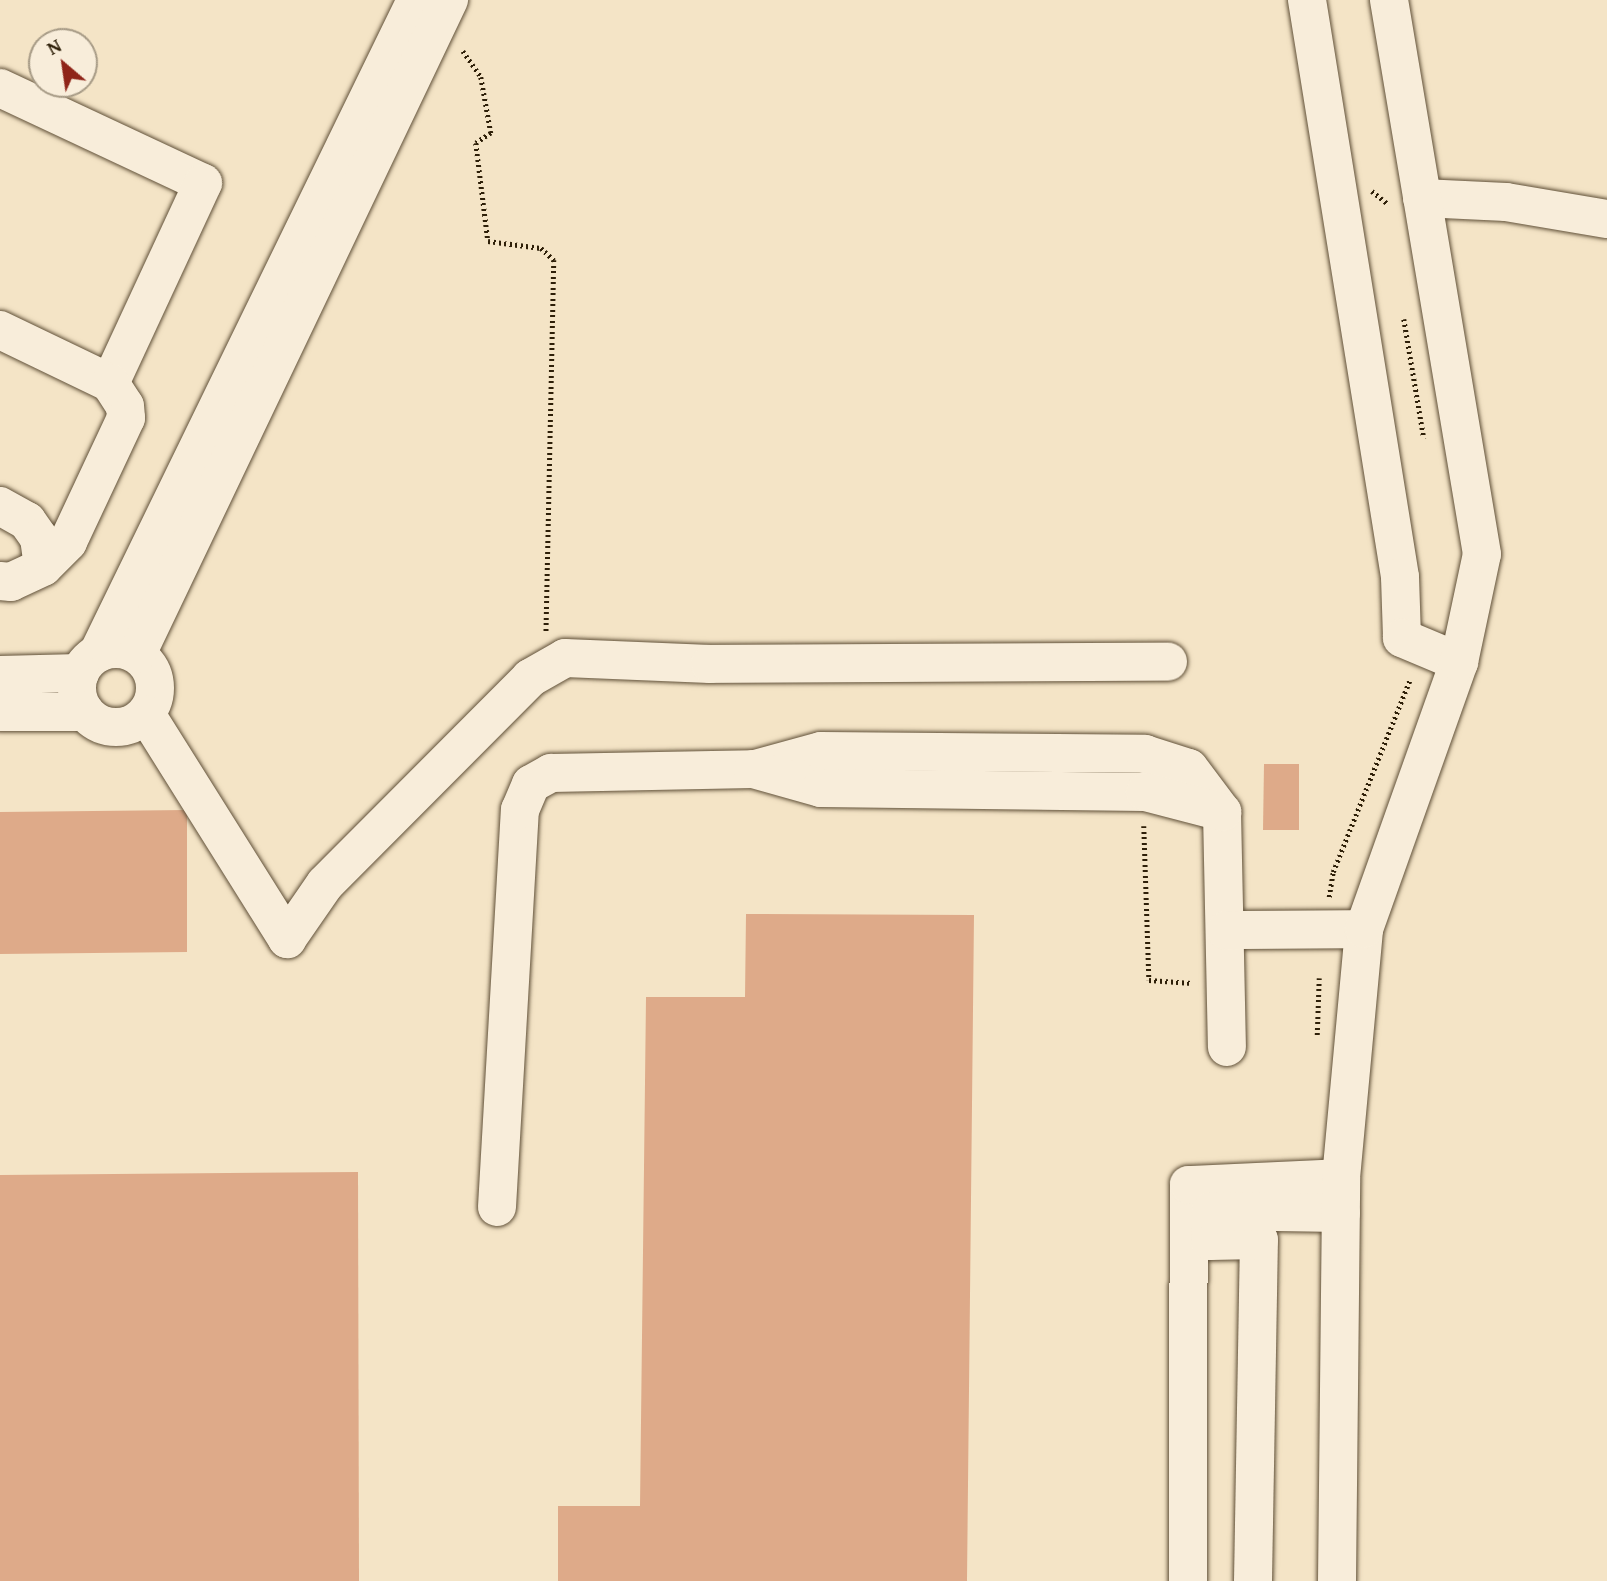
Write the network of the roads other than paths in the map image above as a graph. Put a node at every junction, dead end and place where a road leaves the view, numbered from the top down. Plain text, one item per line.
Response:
1 (1307, 0) edge
2 (1389, 0) edge
3 (439, 6) edge
4 (0, 88) edge
5 (1422, 198) junction
6 (1607, 219) edge
7 (279, 317) junction
8 (0, 330) edge
9 (110, 383) junction
10 (0, 506) edge
11 (43, 567) junction
12 (0, 582) edge
13 (137, 654) junction
14 (1168, 662) dead end
15 (1459, 662) junction
16 (89, 663) junction
17 (0, 675) edge
18 (0, 712) edge
19 (85, 712) junction
20 (146, 714) junction
21 (753, 769) junction
22 (1222, 813) junction
23 (1364, 929) junction
24 (1226, 930) junction
25 (1227, 1047) dead end
26 (1341, 1196) junction
27 (497, 1206) dead end
28 (1199, 1241) junction
29 (1188, 1581) edge
30 (1253, 1581) edge
31 (1337, 1581) edge

1 - 15 street
2 - 5 street
3 - 7 street
4 - 9 street
5 - 6 street
5 - 15 street
7 - 13 street
7 - 16 street
8 - 9 street
9 - 11 street
10 - 11 street
11 - 12 street
13 - 16 street
13 - 20 street
14 - 20 street
15 - 23 street
16 - 17 street
16 - 19 street
18 - 19 street
19 - 20 street
21 - 22 street
21 - 22 street
21 - 27 street
22 - 24 street
23 - 24 street
23 - 26 street
24 - 25 street
26 - 28 street
26 - 31 street
28 - 29 street
28 - 30 street

